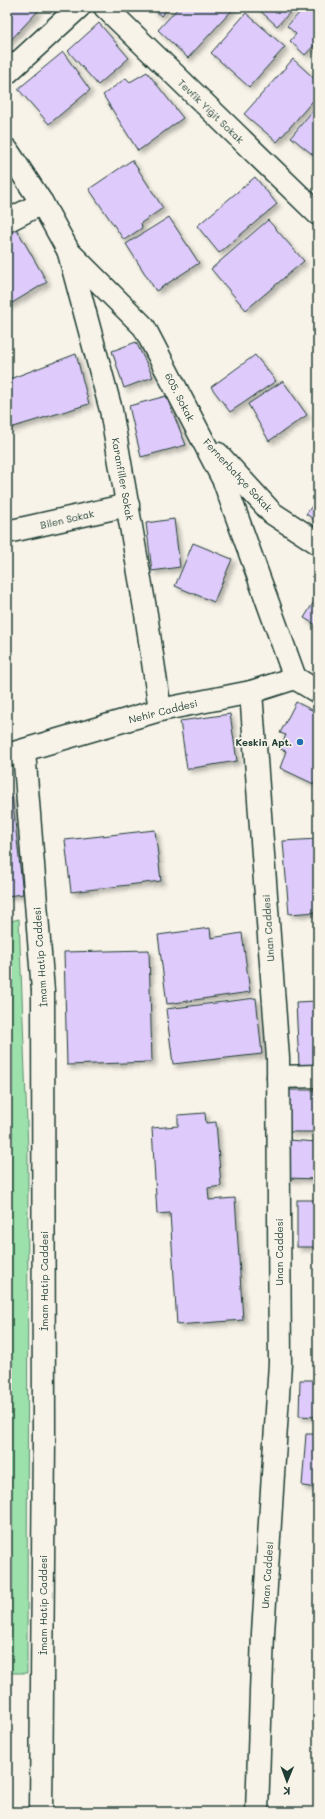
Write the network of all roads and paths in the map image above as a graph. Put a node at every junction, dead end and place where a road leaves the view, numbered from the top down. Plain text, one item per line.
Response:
1 (79, 7) edge
2 (105, 7) edge
3 (7, 73) edge
4 (7, 150) edge
5 (42, 203) junction
6 (318, 214) edge
7 (7, 221) edge
8 (69, 252) junction
9 (198, 432) junction
10 (128, 505) junction
11 (7, 532) edge
12 (318, 543) edge
13 (295, 678) junction
14 (251, 692) junction
15 (318, 692) edge
16 (160, 710) junction
17 (16, 753) edge
18 (318, 1076) edge
19 (278, 1077) junction
20 (41, 1812) edge
21 (257, 1812) edge

1 - 3 street
2 - 6 street, Tevfik Yiğit Sokak
4 - 5 street, 605. Sokak
5 - 7 street
5 - 8 street, 605. Sokak
8 - 9 street, 605. Sokak
8 - 10 street, Karanfiller Sokak
9 - 12 street, Fernerbahçe Sokak
9 - 13 street, 605. Sokak
10 - 11 street, Bilen Sokak
10 - 16 street, Karanfiller Sokak
13 - 14 street, Nehir Caddesi
13 - 15 street
14 - 16 street, Nehir Caddesi
14 - 19 street, Unan Caddesi
16 - 17 street, Nehir Caddesi
17 - 20 street, İmam Hatip Caddesi
18 - 19 street
19 - 21 street, Unan Caddesi

